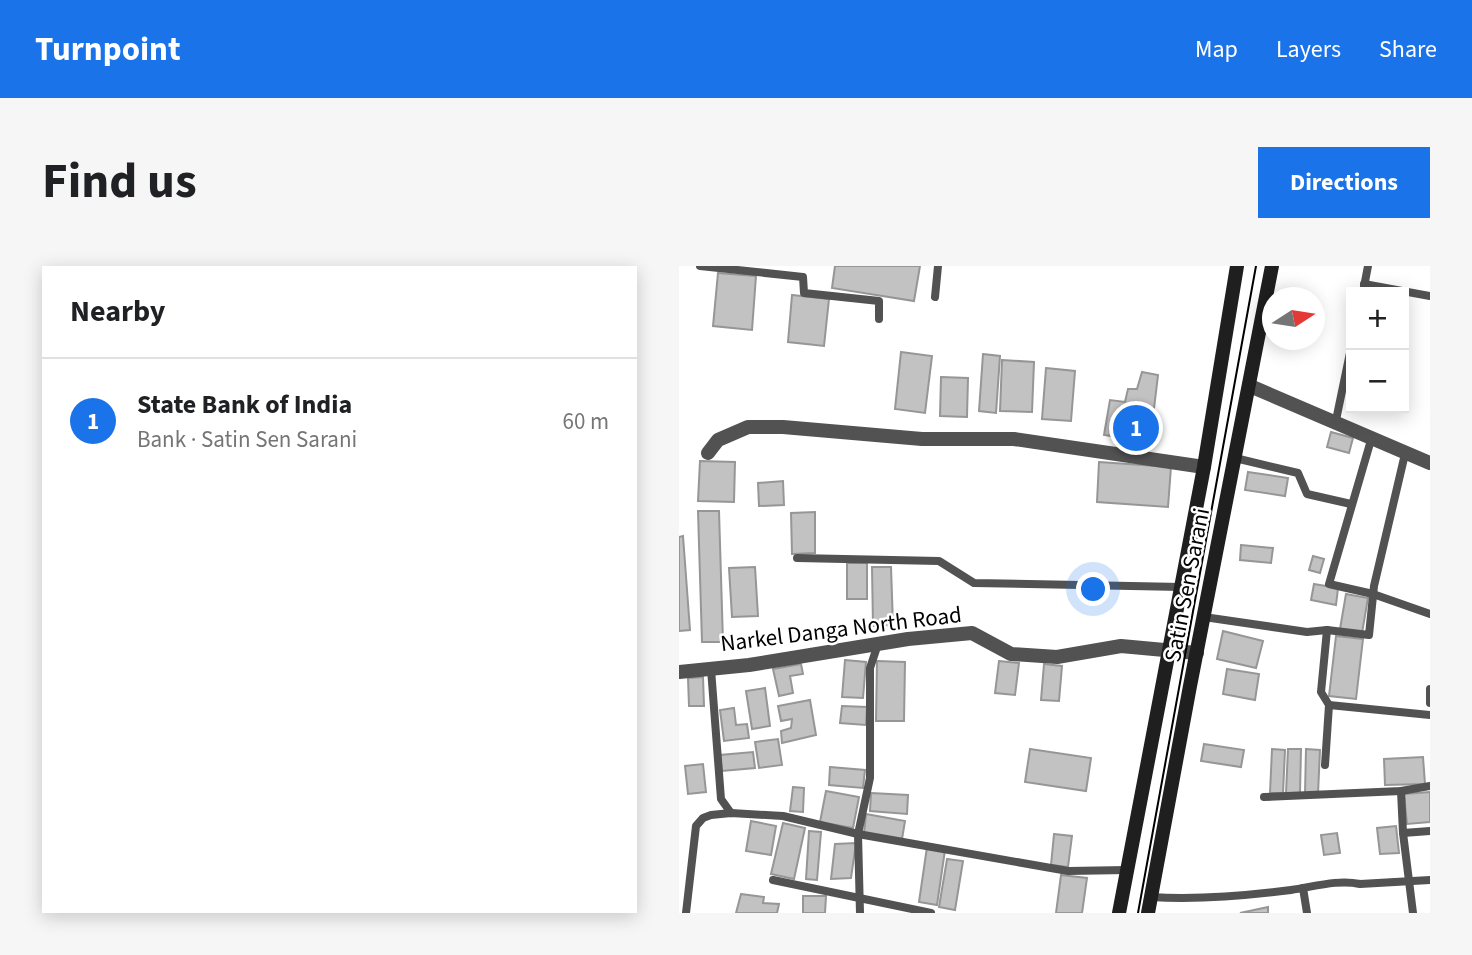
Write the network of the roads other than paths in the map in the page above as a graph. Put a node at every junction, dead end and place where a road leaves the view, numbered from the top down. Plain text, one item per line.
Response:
1 (700, 266) edge
2 (803, 266) edge
3 (939, 266) edge
4 (1237, 266) edge
5 (1272, 266) edge
6 (1368, 266) edge
7 (716, 267) edge
8 (803, 277) junction
9 (1364, 287) edge
10 (1409, 293) edge
11 (1430, 296) edge
12 (935, 297) dead end
13 (879, 318) dead end
14 (1351, 350) edge
15 (1250, 386) junction
16 (1335, 425) junction
17 (1371, 440) junction
18 (708, 453) dead end
19 (1405, 454) junction
20 (1235, 458) junction
21 (1430, 463) edge
22 (1204, 467) junction
23 (1351, 504) junction
24 (797, 558) dead end
25 (1181, 587) junction
26 (1373, 594) junction
27 (1430, 614) edge
28 (1204, 617) junction
29 (1327, 630) junction
30 (878, 644) junction
31 (1170, 649) junction
32 (1197, 653) junction
33 (711, 669) junction
34 (679, 673) edge
35 (1430, 690) edge
36 (1430, 695) edge
37 (1430, 703) edge
38 (1329, 705) junction
39 (1430, 715) edge
40 (1325, 765) dead end
41 (1430, 786) edge
42 (1401, 791) junction
43 (1264, 797) dead end
44 (731, 813) junction
45 (1430, 831) edge
46 (858, 834) junction
47 (1403, 834) junction
48 (1127, 870) junction
49 (773, 880) dead end
50 (1430, 880) edge
51 (1410, 881) junction
52 (1303, 888) junction
53 (1151, 897) junction
54 (860, 898) junction
55 (686, 913) edge
56 (860, 913) edge
57 (931, 913) edge
58 (1119, 913) edge
59 (1148, 913) edge
60 (1307, 913) edge
61 (1413, 913) edge

1 - 7 lane
2 - 8 lane
3 - 12 lane
4 - 22 main road, Satin Sen Sarani
5 - 15 main road, Satin Sen Sarani
6 - 9 lane
7 - 8 lane
8 - 13 lane
10 - 11 lane
14 - 16 lane
15 - 16 street
15 - 20 main road, Satin Sen Sarani
16 - 17 street
17 - 19 street
17 - 23 lane
18 - 22 street
19 - 21 street
19 - 26 lane
20 - 23 lane
20 - 28 main road, Satin Sen Sarani
22 - 25 main road, Satin Sen Sarani
23 - 26 lane
24 - 25 lane
25 - 31 main road, Satin Sen Sarani
26 - 27 lane
26 - 29 lane
28 - 29 lane
28 - 32 main road, Satin Sen Sarani
29 - 38 lane
30 - 31 street, Narkel Danga North Road
30 - 33 street, Narkel Danga North Road
30 - 46 lane
31 - 32 street, Narkel Danga North Road
31 - 48 main road, Satin Sen Sarani
32 - 53 main road, Satin Sen Sarani
33 - 34 street, Narkel Danga North Road
33 - 44 lane
35 - 36 lane
36 - 37 lane
38 - 39 lane
38 - 40 lane
41 - 42 lane
42 - 43 lane
42 - 47 lane
44 - 46 lane
44 - 55 lane
45 - 47 lane
46 - 48 lane
46 - 54 lane
47 - 51 lane
48 - 58 main road, Satin Sen Sarani
49 - 54 lane
50 - 51 lane
51 - 52 lane
51 - 61 lane
52 - 53 lane
52 - 60 lane
53 - 59 main road, Satin Sen Sarani
54 - 56 lane
54 - 57 lane

